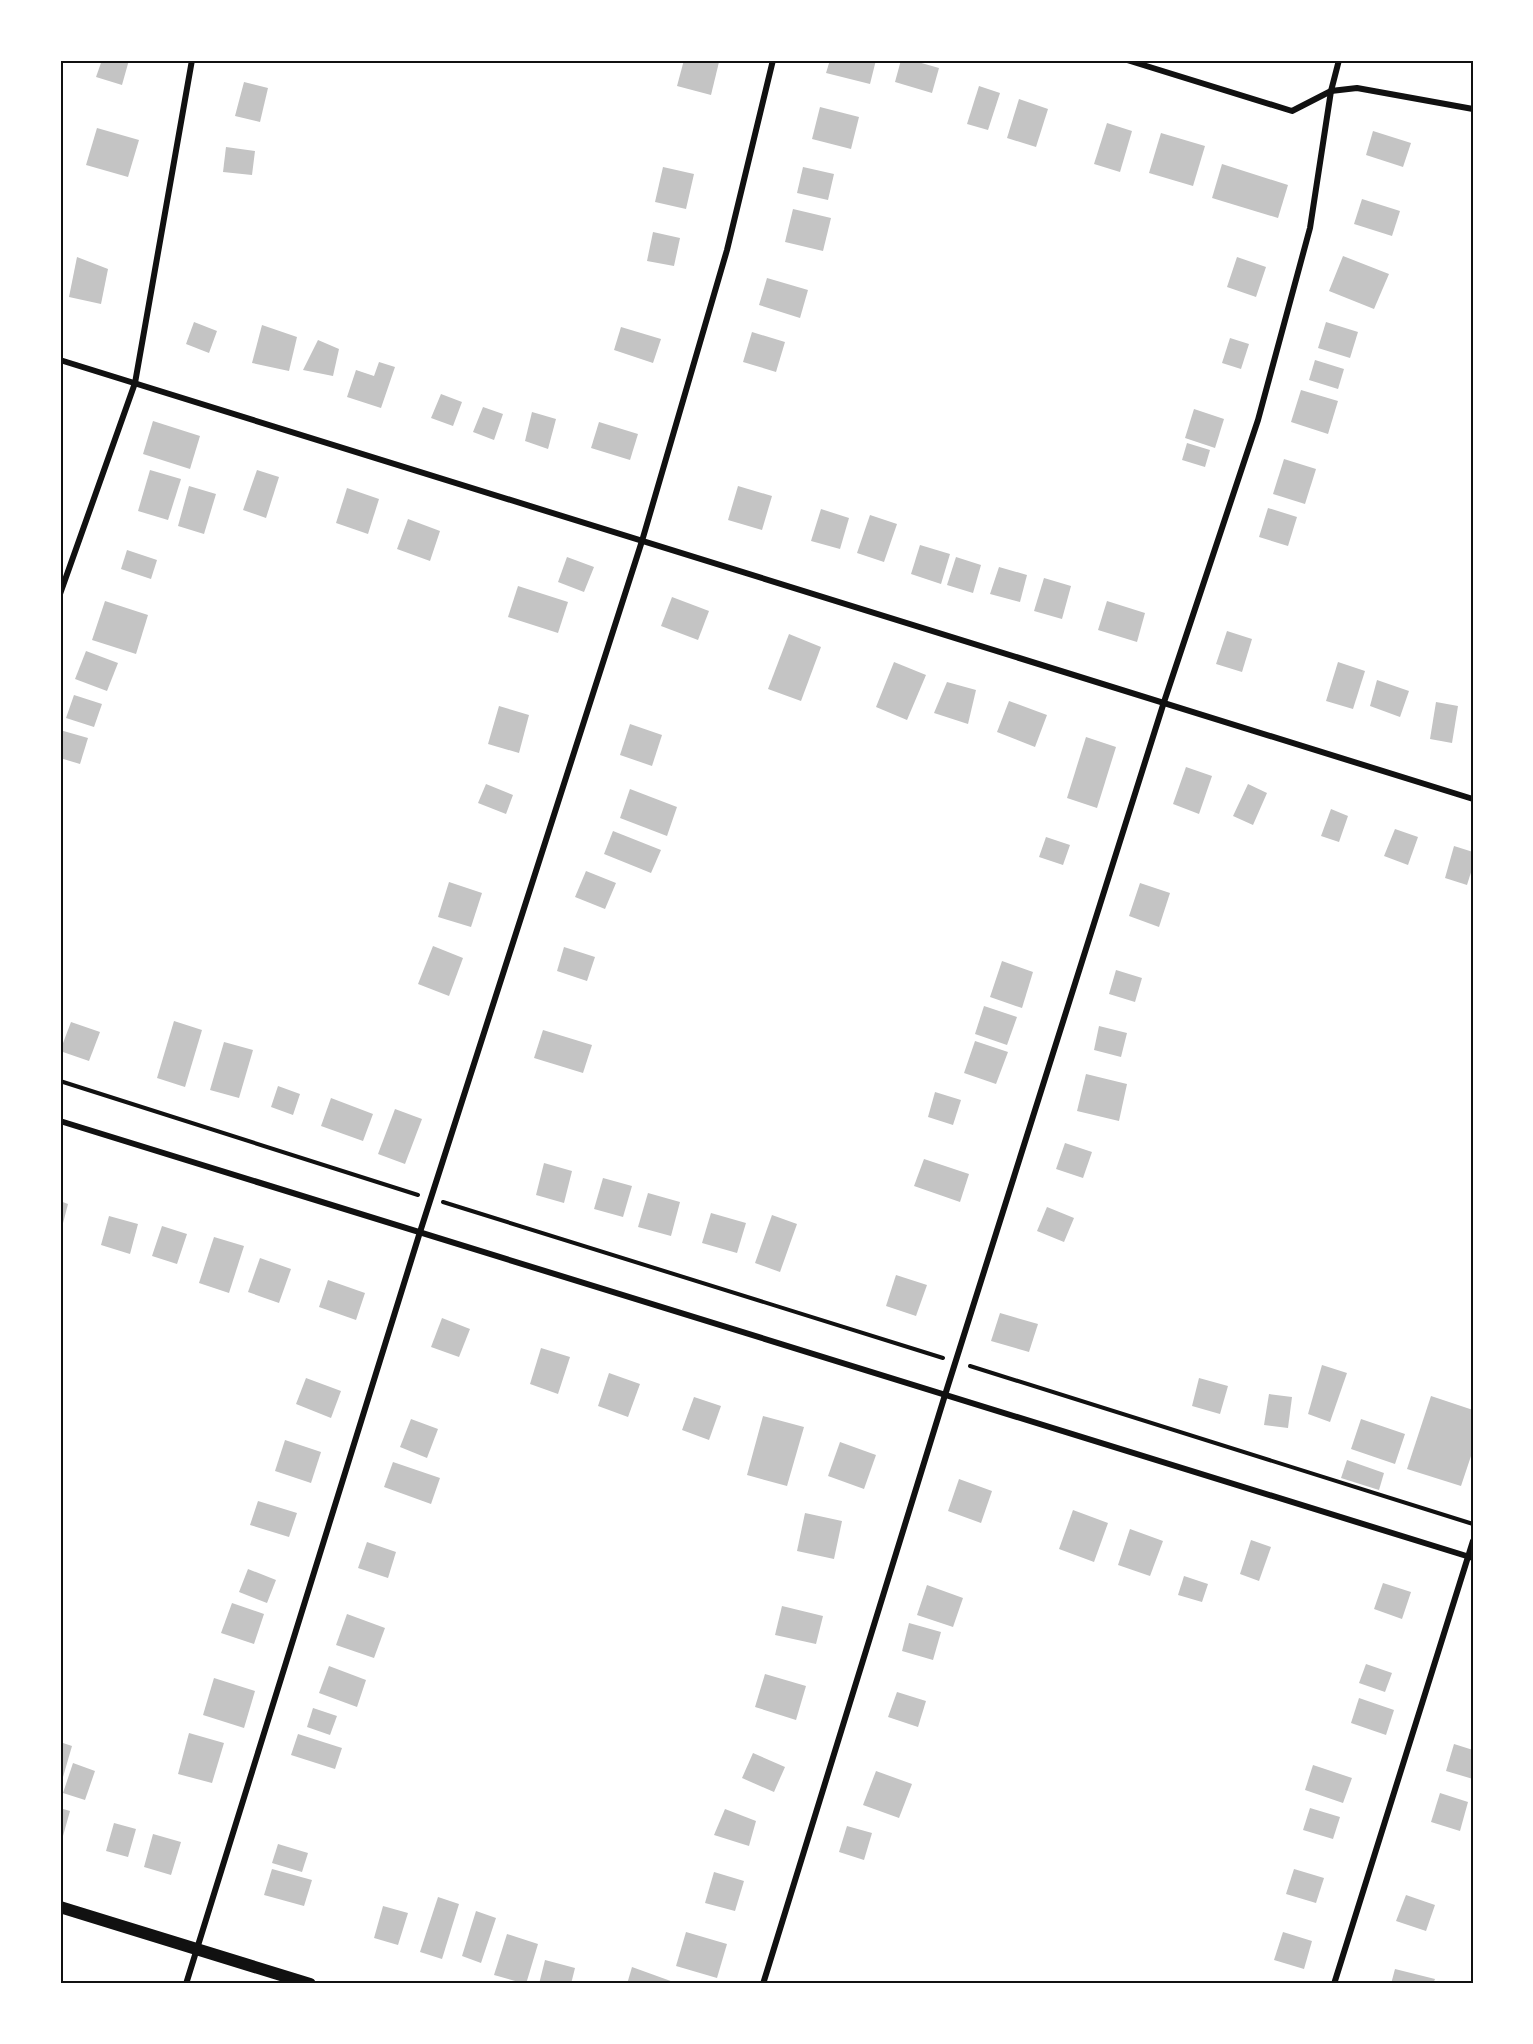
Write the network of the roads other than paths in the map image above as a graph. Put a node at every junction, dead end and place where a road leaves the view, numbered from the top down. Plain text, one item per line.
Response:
1 (192, 60) edge
2 (773, 60) edge
3 (1127, 60) edge
4 (1339, 60) edge
5 (1331, 91) junction
6 (1473, 109) edge
7 (60, 360) edge
8 (135, 383) junction
9 (642, 541) junction
10 (60, 594) edge
11 (1164, 702) junction
12 (1473, 799) edge
13 (60, 1121) edge
14 (420, 1232) junction
15 (945, 1395) junction
16 (1473, 1541) edge
17 (1471, 1557) edge
18 (60, 1907) edge
19 (197, 1950) junction
20 (186, 1984) edge
21 (310, 1984) edge
22 (763, 1984) edge
23 (1334, 1984) edge

1 - 8 street
2 - 9 street
3 - 5 street
4 - 5 street
5 - 6 street
5 - 11 street
7 - 8 street
8 - 9 street
8 - 10 street
9 - 11 street
9 - 14 street
11 - 12 street
11 - 15 street
13 - 14 street
14 - 15 street
14 - 19 street
15 - 17 street
15 - 22 street
16 - 17 street
17 - 23 street
18 - 19 main road
19 - 20 street
19 - 21 main road

